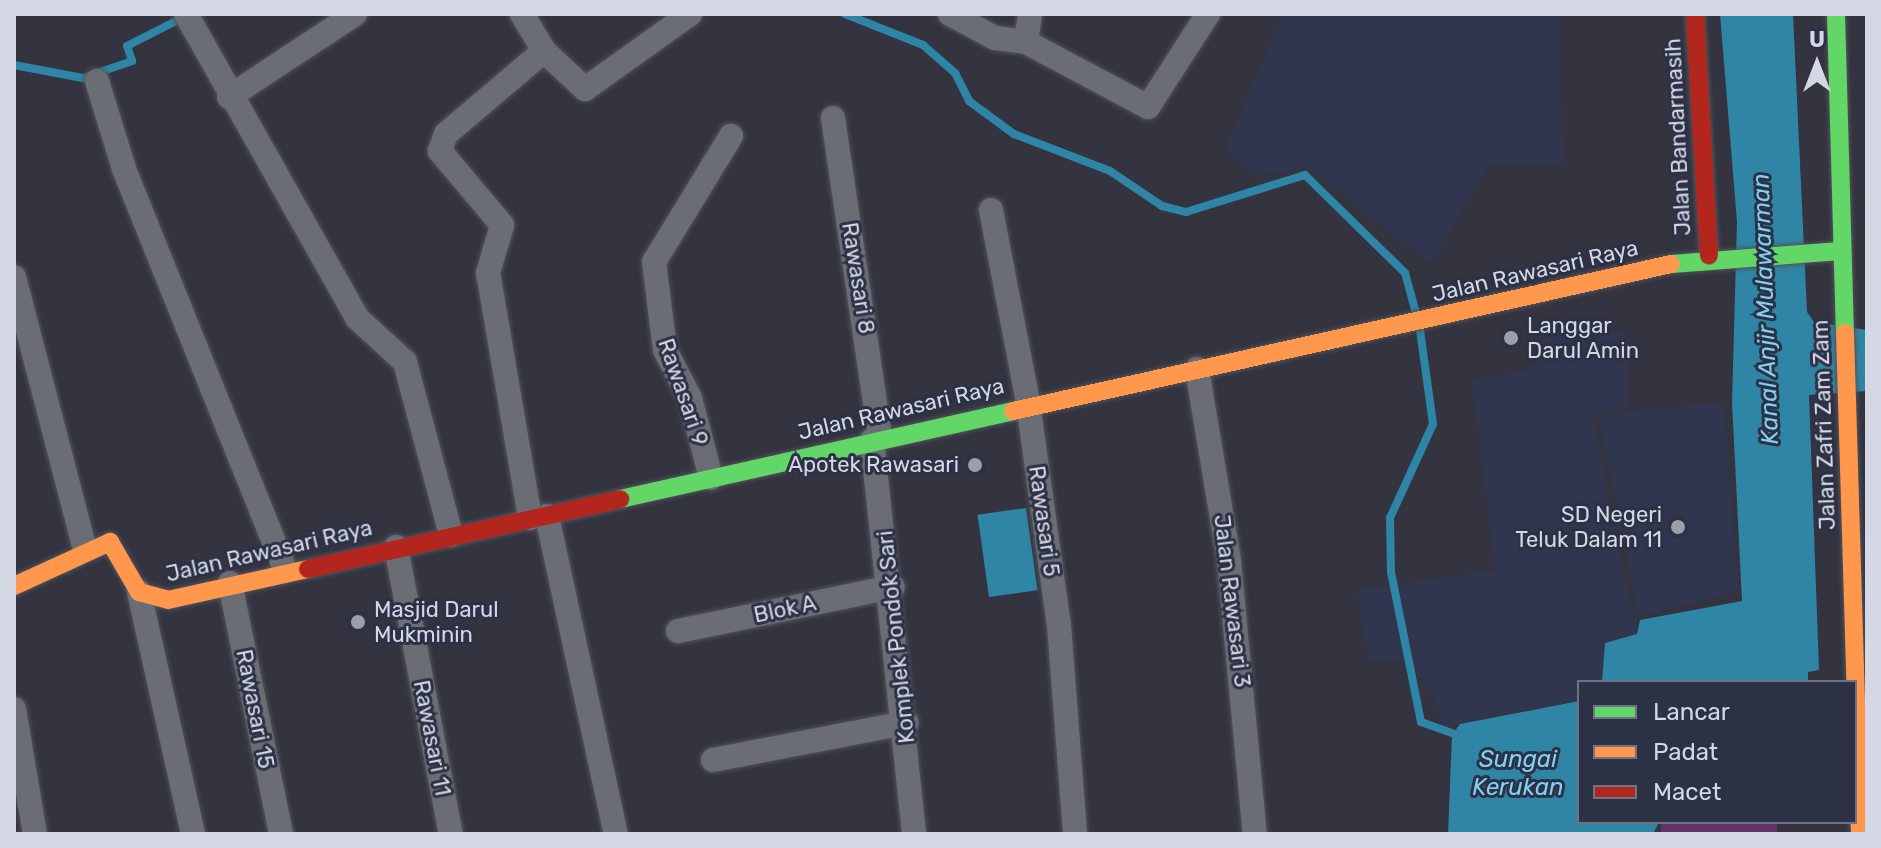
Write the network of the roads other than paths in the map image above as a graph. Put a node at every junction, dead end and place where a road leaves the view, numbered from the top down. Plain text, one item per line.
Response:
1 (186, 14) edge
2 (355, 14) edge
3 (522, 14) edge
4 (690, 14) edge
5 (950, 14) edge
6 (1030, 14) edge
7 (1208, 14) edge
8 (1695, 14) edge
9 (1836, 14) edge
10 (1026, 42) junction
11 (544, 51) junction
12 (97, 81) dead end
13 (229, 97) junction
14 (833, 118) dead end
15 (731, 136) dead end
16 (991, 210) dead end
17 (1841, 251) junction
18 (1714, 256) junction
19 (14, 277) edge
20 (1852, 311) edge
21 (1197, 369) junction
22 (1028, 403) junction
23 (876, 439) junction
24 (711, 478) junction
25 (538, 517) junction
26 (451, 535) junction
27 (396, 547) junction
28 (85, 549) junction
29 (286, 571) junction
30 (230, 583) junction
31 (14, 586) edge
32 (893, 587) junction
33 (139, 592) junction
34 (678, 631) dead end
35 (14, 709) edge
36 (906, 723) junction
37 (1862, 733) edge
38 (713, 760) dead end
39 (35, 834) edge
40 (193, 834) edge
41 (281, 834) edge
42 (451, 834) edge
43 (616, 834) edge
44 (914, 834) edge
45 (1075, 834) edge
46 (1255, 834) edge
47 (1860, 834) edge

1 - 13 street
2 - 13 street
3 - 11 street
4 - 11 street
5 - 10 street
6 - 10 street
7 - 10 street
8 - 18 street, Jalan Bandarmasih
9 - 17 street, Jalan Zafri Zam Zam
11 - 25 street
12 - 29 street
13 - 26 street
14 - 23 street, Rawasari 8
15 - 24 street, Rawasari 9
16 - 22 street, Rawasari 5
17 - 18 street, Jalan Rawasari Raya
17 - 20 street, Jalan Zafri Zam Zam
18 - 21 street, Jalan Rawasari Raya
19 - 28 street
20 - 37 street, Jalan Zafri Zam Zam
21 - 22 street, Jalan Rawasari Raya
21 - 46 street, Jalan Rawasari 3
22 - 23 street, Jalan Rawasari Raya
22 - 45 street, Rawasari 5
23 - 24 street, Jalan Rawasari Raya
23 - 32 street, Komplek Pondok Sari
24 - 25 street, Jalan Rawasari Raya
25 - 26 street, Jalan Rawasari Raya
25 - 43 street
26 - 27 street, Jalan Rawasari Raya
27 - 29 street, Jalan Rawasari Raya
27 - 42 street, Rawasari 11
28 - 31 street
28 - 33 street, Jalan Rawasari Raya
29 - 30 street, Jalan Rawasari Raya
30 - 33 street, Jalan Rawasari Raya
30 - 41 street, Rawasari 15
32 - 34 street, Blok A
32 - 36 street, Komplek Pondok Sari
33 - 40 street
35 - 39 street
36 - 38 street
36 - 44 street, Komplek Pondok Sari
37 - 47 street, Jalan Zafri Zam Zam

